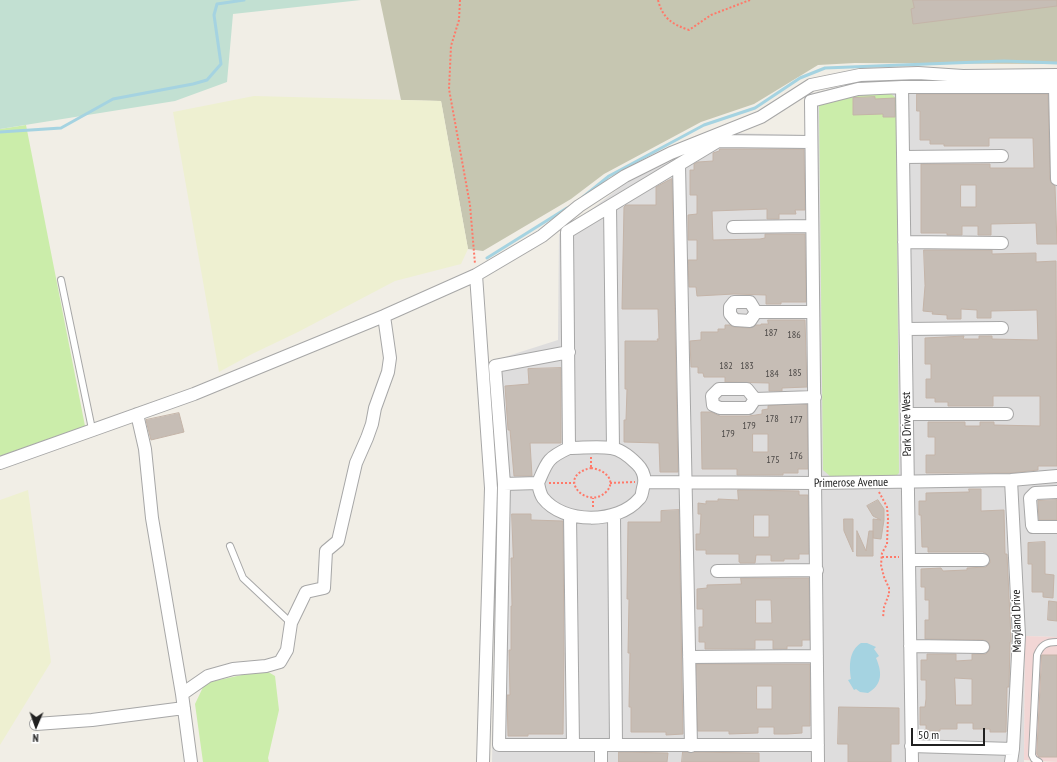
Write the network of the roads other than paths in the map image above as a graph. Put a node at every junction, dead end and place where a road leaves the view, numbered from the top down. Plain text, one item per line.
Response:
1 (1056, 83) edge
2 (902, 87) junction
3 (811, 142) junction
4 (1002, 156) dead end
5 (903, 157) junction
6 (679, 165) junction
7 (1057, 179) edge
8 (610, 206) junction
9 (812, 226) junction
10 (733, 227) dead end
11 (904, 242) junction
12 (1002, 243) dead end
13 (476, 275) junction
14 (61, 280) dead end
15 (756, 312) dead end
16 (813, 312) junction
17 (384, 316) junction
18 (1002, 328) dead end
19 (906, 329) junction
20 (569, 352) junction
21 (815, 397) junction
22 (755, 399) dead end
23 (137, 414) junction
24 (907, 414) junction
25 (1007, 414) dead end
26 (92, 430) junction
27 (569, 448) junction
28 (613, 448) junction
29 (0, 463) edge
30 (1057, 476) edge
31 (1012, 480) junction
32 (908, 481) junction
33 (646, 482) junction
34 (686, 482) junction
35 (816, 483) junction
36 (504, 484) junction
37 (538, 484) junction
38 (1057, 492) edge
39 (570, 514) junction
40 (614, 515) junction
41 (1057, 527) edge
42 (230, 546) dead end
43 (909, 559) junction
44 (983, 560) dead end
45 (817, 570) junction
46 (717, 572) dead end
47 (291, 623) junction
48 (1057, 642) edge
49 (910, 646) junction
50 (983, 647) dead end
51 (817, 656) junction
52 (689, 657) junction
53 (182, 694) junction
54 (184, 708) junction
55 (36, 724) dead end
56 (573, 745) junction
57 (601, 745) junction
58 (616, 745) junction
59 (818, 745) junction
60 (691, 746) junction
61 (911, 746) junction
62 (1013, 750) junction
63 (191, 762) edge
64 (483, 762) edge
65 (601, 762) edge
66 (818, 762) edge
67 (912, 762) edge
68 (1011, 762) edge
69 (1039, 762) edge

1 - 2 street
1 - 7 street
1 - 13 street
2 - 3 street
2 - 5 street, Park Drive West
3 - 6 street
3 - 9 street
4 - 5 street
5 - 11 street, Park Drive West
6 - 8 street
6 - 34 street
8 - 20 street
8 - 28 street
9 - 10 street
9 - 16 street
11 - 12 street
11 - 19 street, Park Drive West
13 - 17 street
13 - 64 street
14 - 26 lane
15 - 16 street
16 - 21 street
17 - 23 street
17 - 47 street
18 - 19 street
19 - 24 street, Park Drive West
20 - 27 street
20 - 36 street
21 - 22 street
21 - 35 street
23 - 26 street
23 - 53 street
24 - 25 street
24 - 32 street, Park Drive West
26 - 29 street
27 - 28 street
27 - 37 street
28 - 33 street
30 - 31 street, Primerose Avenue
31 - 32 street, Primerose Avenue
31 - 62 street, Maryland Drive
32 - 35 street, Primerose Avenue
32 - 43 street, Park Drive West
33 - 34 street, Primerose Avenue
33 - 40 street
34 - 35 street, Primerose Avenue
34 - 52 street
35 - 45 street
36 - 37 street
36 - 56 street
37 - 39 street
38 - 41 street
39 - 40 street
39 - 56 street
40 - 58 street
42 - 47 lane
43 - 44 street
43 - 49 street, Park Drive West
45 - 46 street
45 - 51 street
47 - 53 street
48 - 69 lane
49 - 50 street
49 - 61 street, Park Drive West
51 - 52 street
51 - 59 street
52 - 60 street
53 - 54 street
54 - 55 street
54 - 63 street
56 - 57 street
57 - 58 street
57 - 65 street
58 - 60 street
59 - 60 street
59 - 66 street
61 - 62 street
61 - 67 street, Park Drive West
62 - 68 street, Maryland Drive

